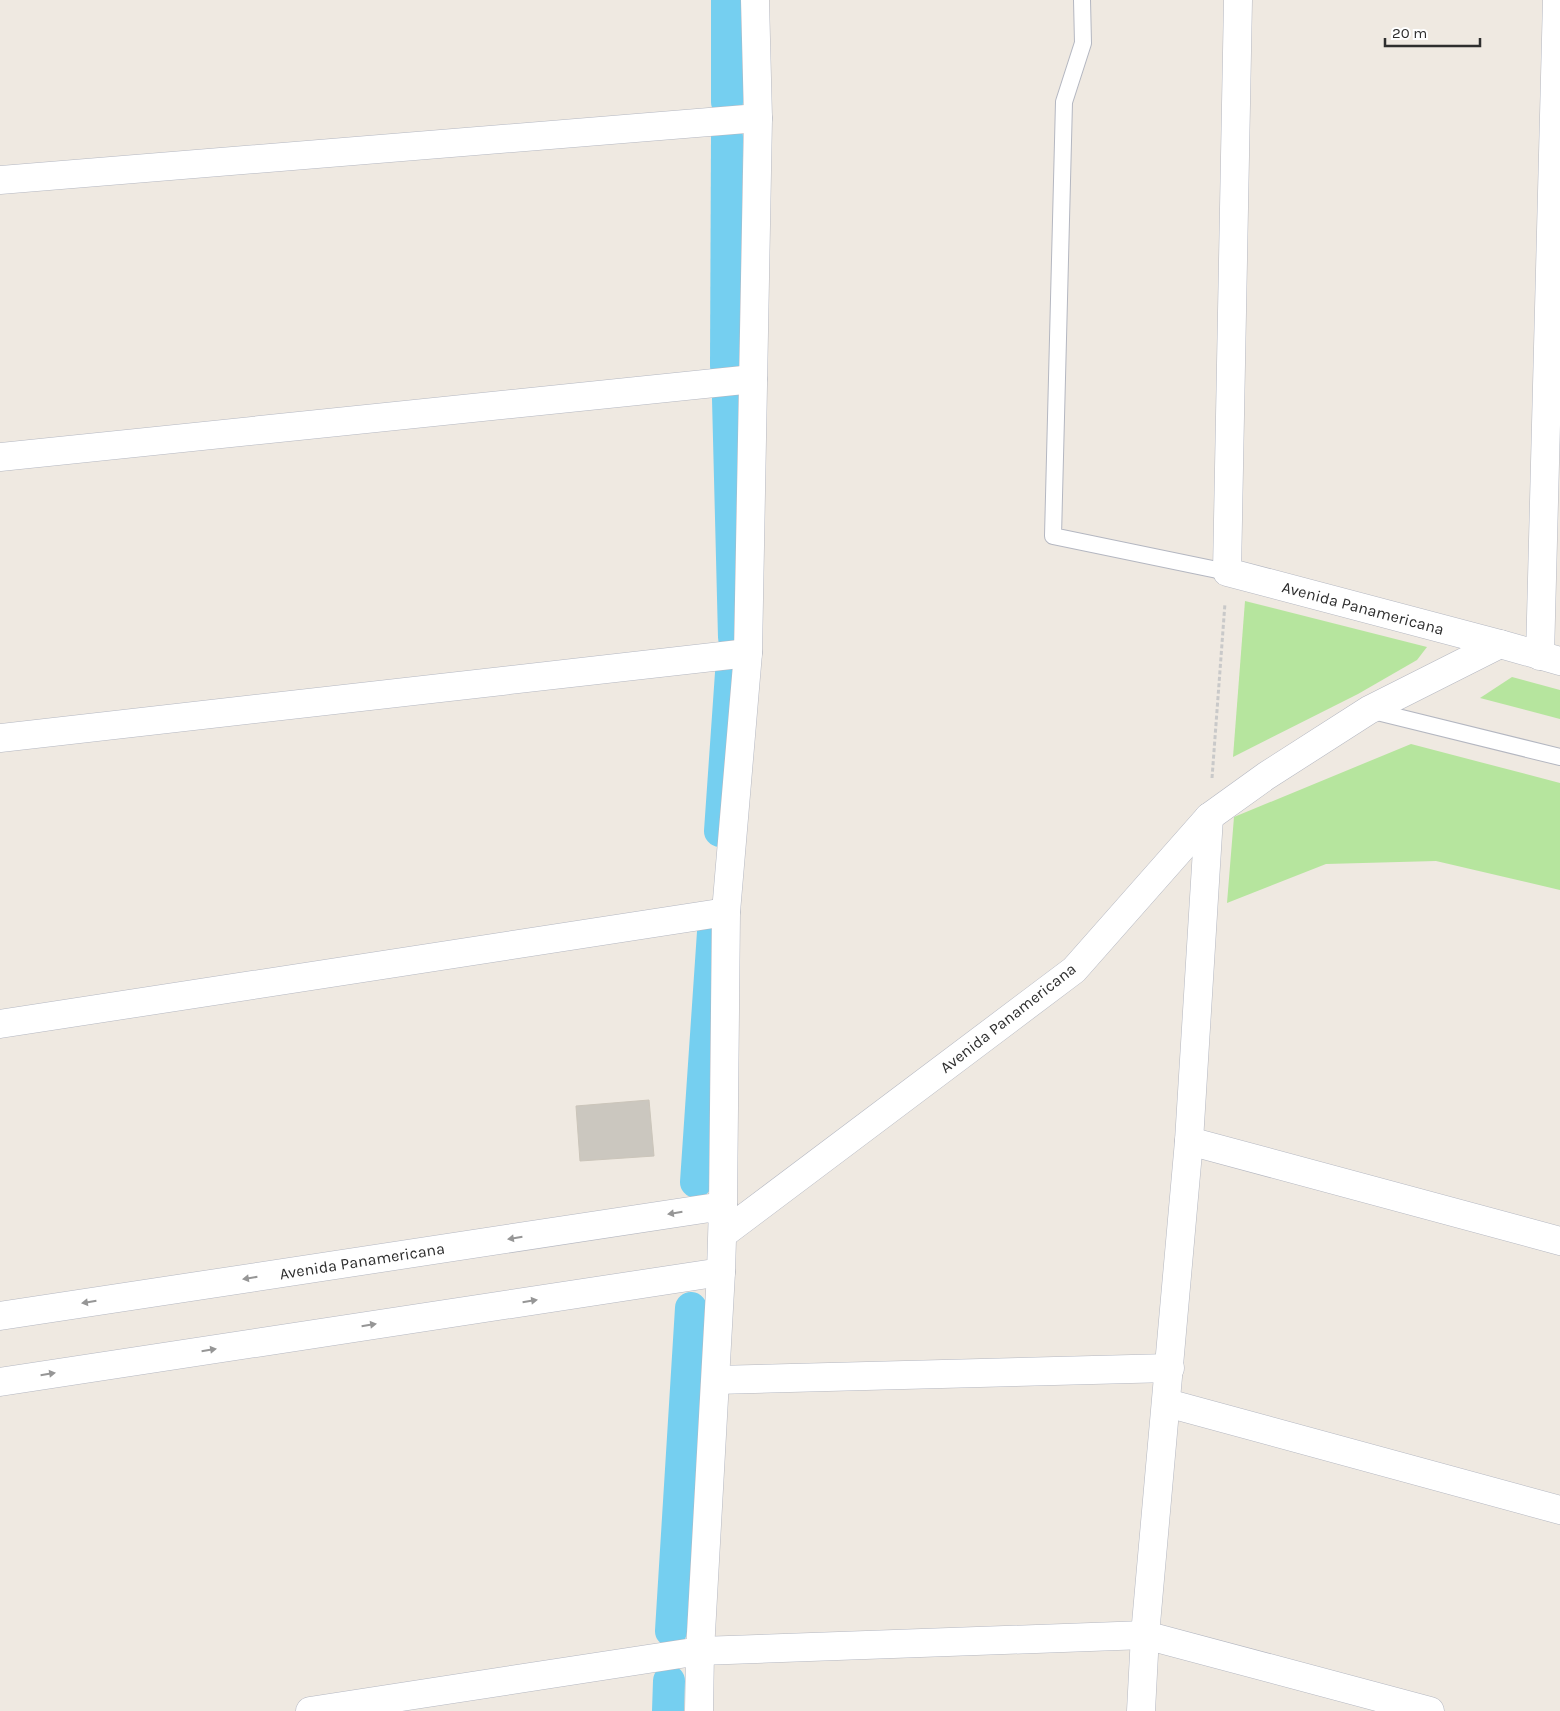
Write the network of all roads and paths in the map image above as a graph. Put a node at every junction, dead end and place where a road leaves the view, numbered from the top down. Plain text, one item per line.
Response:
1 (755, 0) edge
2 (1082, 0) edge
3 (1238, 0) edge
4 (1557, 0) edge
5 (758, 118) junction
6 (0, 180) edge
7 (753, 379) junction
8 (0, 457) edge
9 (1227, 572) junction
10 (1500, 644) junction
11 (748, 653) junction
12 (1550, 658) edge
13 (1369, 710) junction
14 (0, 738) edge
15 (1560, 757) edge
16 (1209, 817) junction
17 (726, 912) junction
18 (0, 1024) edge
19 (1190, 1141) junction
20 (724, 1206) junction
21 (723, 1234) junction
22 (1560, 1242) edge
23 (722, 1272) junction
24 (0, 1316) edge
25 (1170, 1368) junction
26 (716, 1380) junction
27 (0, 1382) edge
28 (1167, 1402) junction
29 (1560, 1510) edge
30 (1145, 1635) junction
31 (700, 1651) junction
32 (310, 1711) edge
33 (699, 1711) edge
34 (1141, 1711) edge
35 (1430, 1711) edge

1 - 5 street
2 - 9 lane
3 - 9 street
4 - 12 street
5 - 6 street
5 - 7 street
7 - 8 street
7 - 11 street
9 - 10 street, Avenida Panamericana
9 - 16 path
10 - 12 street, Avenida Panamericana
10 - 13 street, Avenida Panamericana
11 - 14 street
11 - 17 street
13 - 15 lane
13 - 16 street, Avenida Panamericana
16 - 19 street
16 - 21 street, Avenida Panamericana
17 - 18 street
17 - 20 street
19 - 22 street
19 - 25 street
20 - 21 street
20 -> 24 street, Avenida Panamericana
21 - 23 street
23 - 26 street
27 -> 23 street
25 - 26 street
25 - 28 street
26 - 31 street
28 - 29 street
28 - 30 street
30 - 31 street
30 - 34 street
30 - 35 street
31 - 32 street
31 - 33 street

